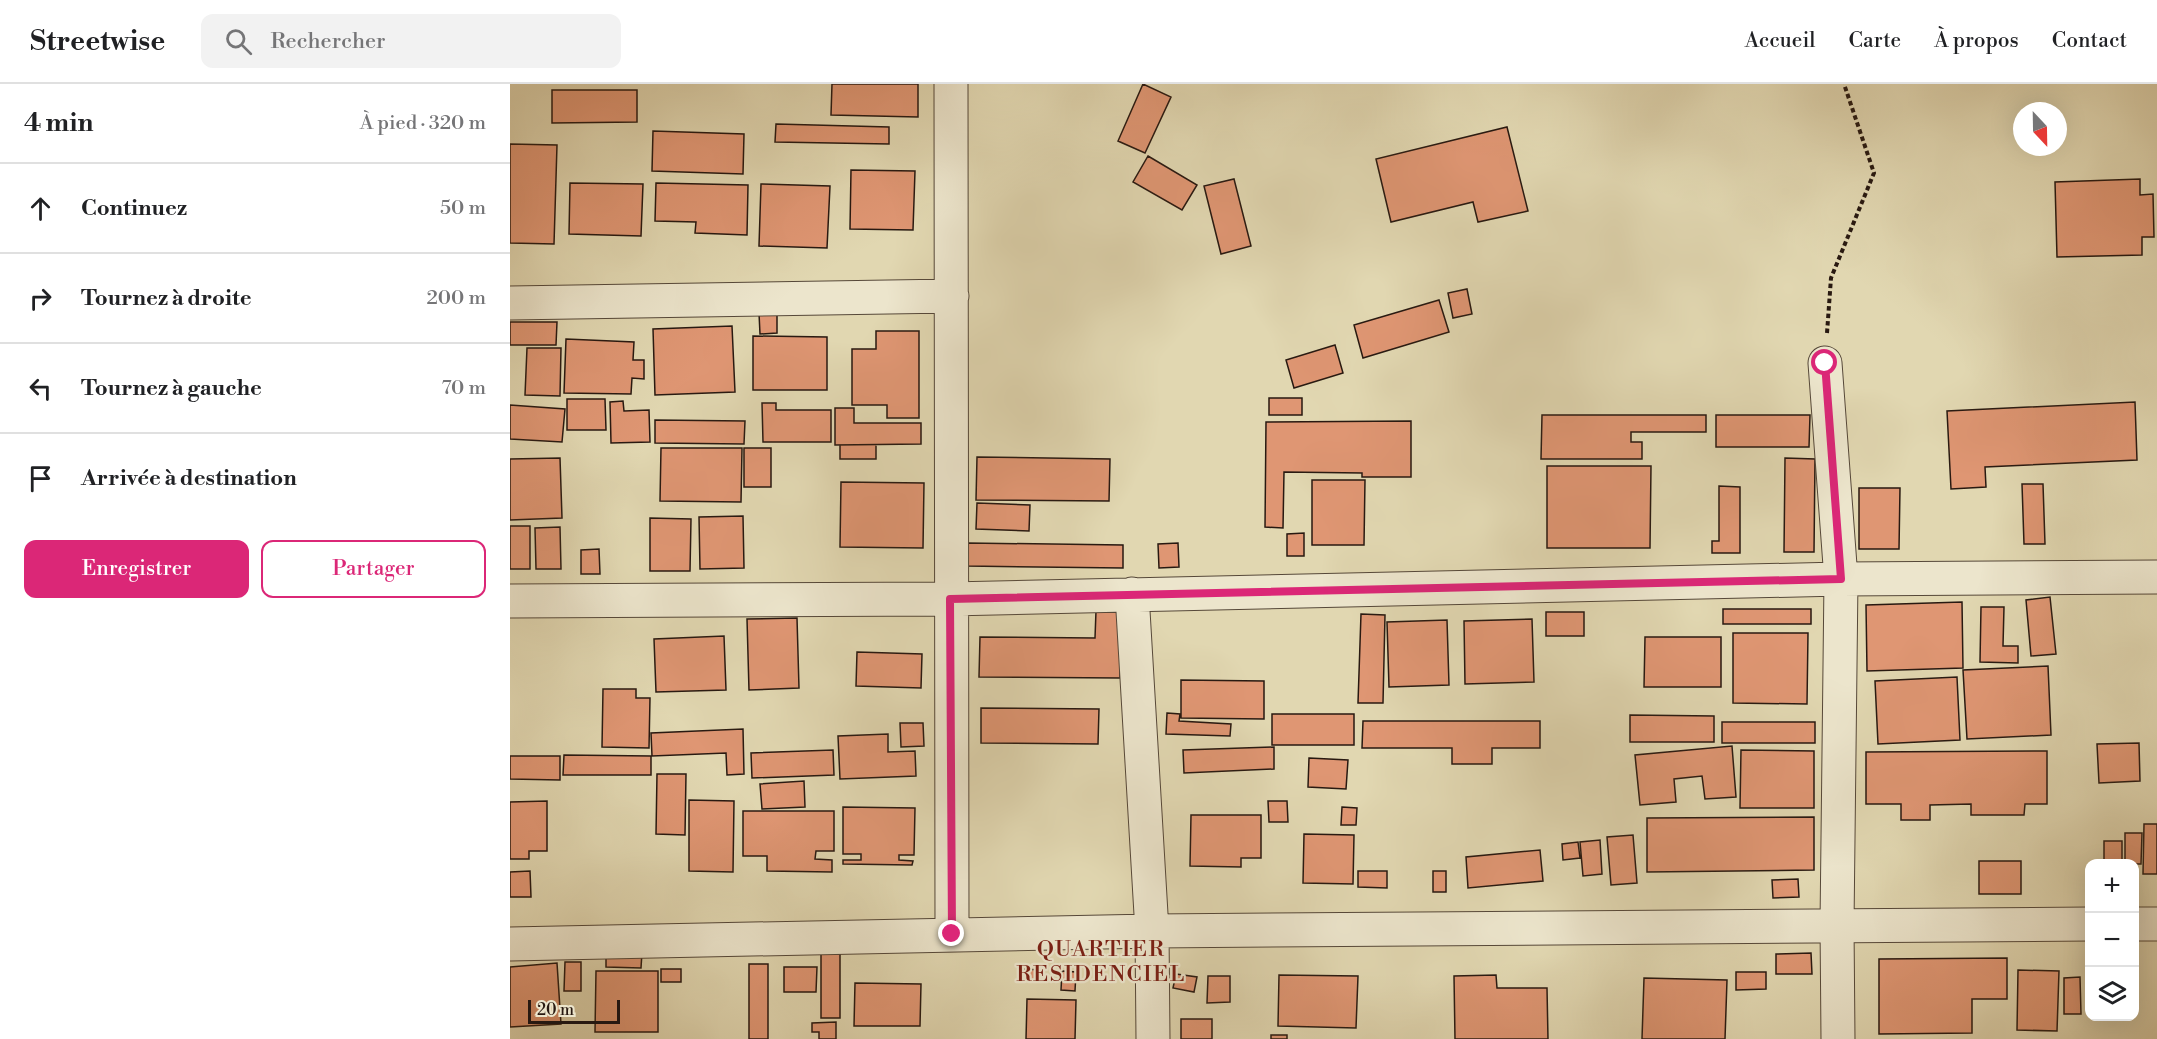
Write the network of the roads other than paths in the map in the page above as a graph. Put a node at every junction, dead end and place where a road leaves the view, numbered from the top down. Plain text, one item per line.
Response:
1 (951, 84) edge
2 (952, 296) junction
3 (510, 303) edge
4 (1825, 363) road end
5 (2157, 577) edge
6 (1841, 579) junction
7 (1132, 594) junction
8 (950, 599) junction
9 (510, 600) edge
10 (2085, 924) edge
11 (2139, 924) edge
12 (2157, 924) edge
13 (1837, 925) junction
14 (1152, 931) junction
15 (952, 934) junction
16 (510, 944) edge
17 (1153, 1039) edge
18 (1838, 1039) edge

1 - 2 street
2 - 3 street
2 - 8 street
4 - 6 street
5 - 6 street
6 - 7 street
6 - 13 street
7 - 8 street
7 - 14 street
8 - 9 street
8 - 15 street
10 - 13 street
11 - 12 street
13 - 14 street
13 - 18 street
14 - 15 street
14 - 17 street
15 - 16 street

